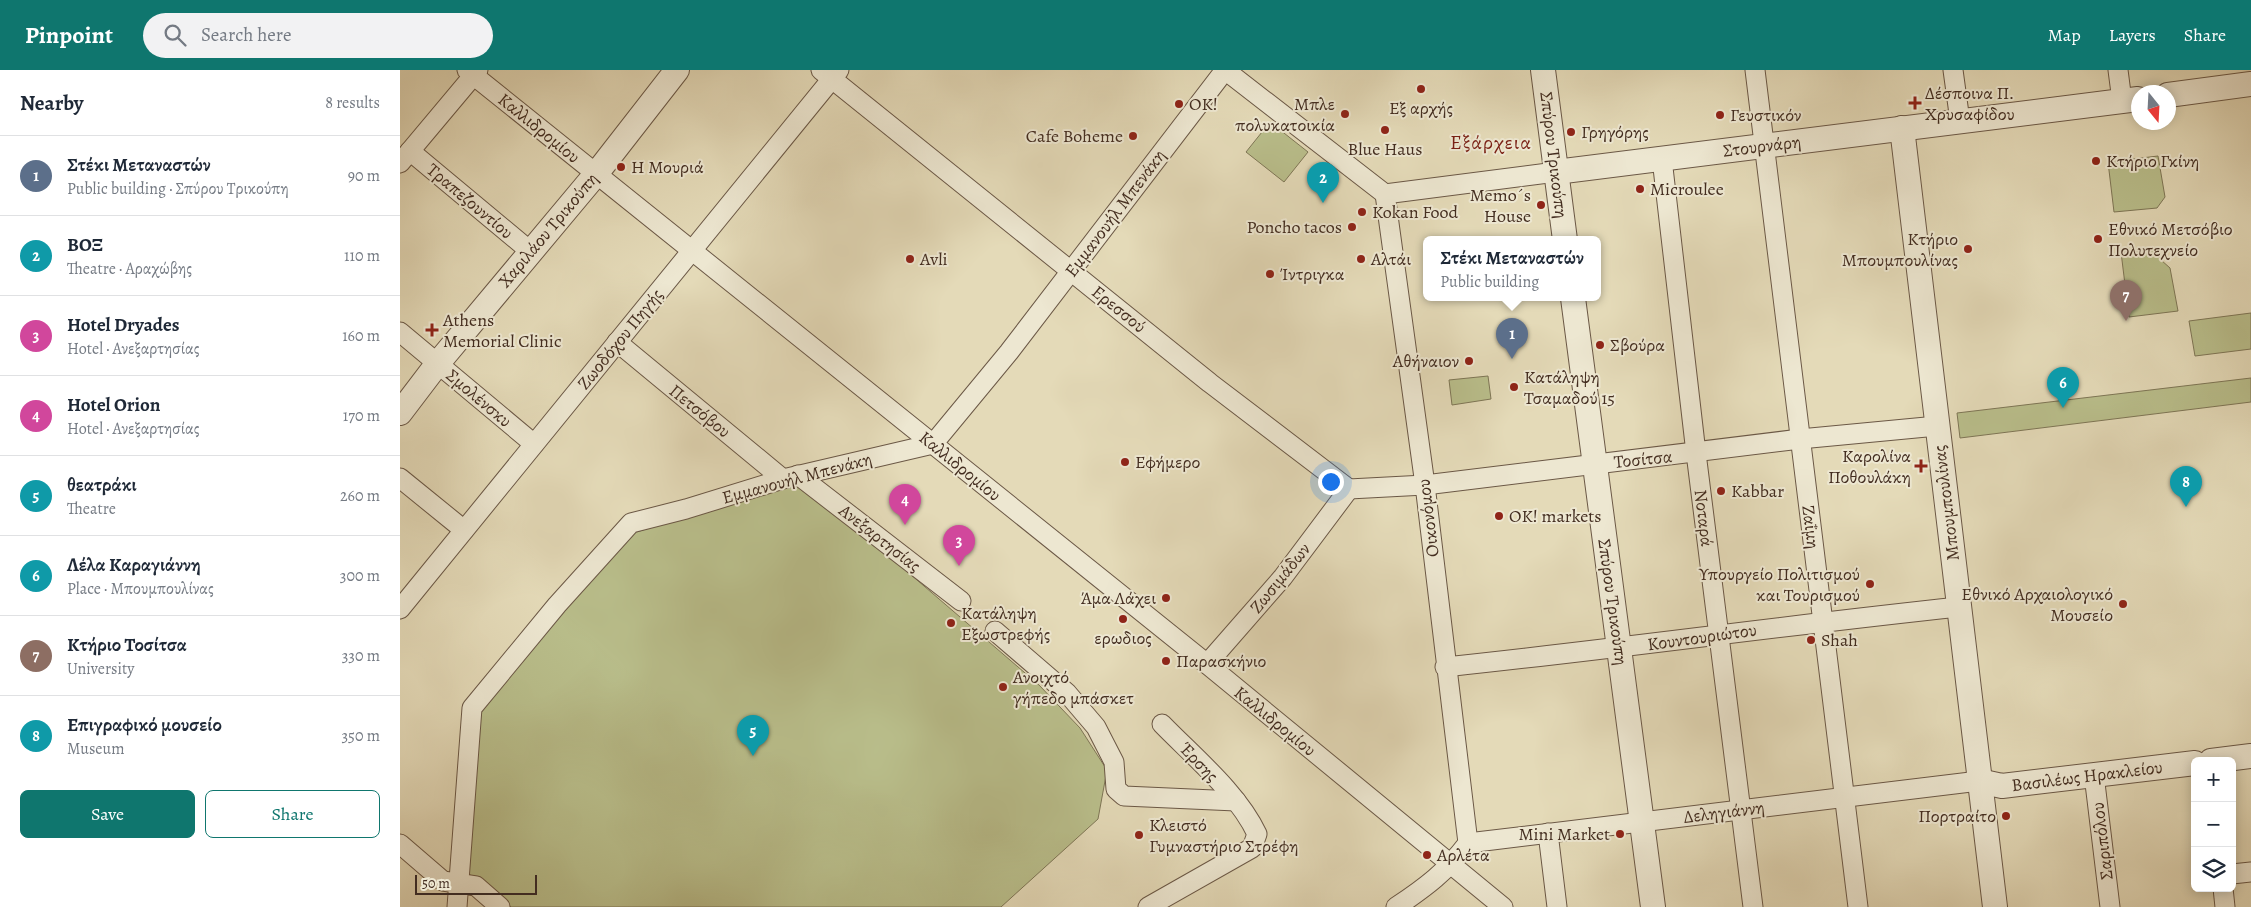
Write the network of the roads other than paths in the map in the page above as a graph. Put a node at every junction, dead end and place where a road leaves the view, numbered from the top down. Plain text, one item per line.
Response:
1 (677, 70) edge
2 (1225, 70) edge
3 (1543, 70) edge
4 (1755, 70) edge
5 (1953, 70) edge
6 (2118, 70) edge
7 (473, 72) edge
8 (831, 73) edge
9 (2251, 84) edge
10 (2176, 94) edge
11 (2130, 100) edge
12 (1960, 121) junction
13 (1902, 128) junction
14 (1764, 146) junction
15 (405, 157) edge
16 (1662, 159) junction
17 (1556, 172) junction
18 (596, 174) junction
19 (1385, 194) junction
20 (1564, 236) edge
21 (692, 250) junction
22 (530, 251) junction
23 (1072, 271) junction
24 (1572, 301) edge
25 (400, 332) edge
26 (617, 342) junction
27 (438, 363) junction
28 (400, 413) edge
29 (1937, 426) junction
30 (1800, 439) junction
31 (534, 444) junction
32 (933, 444) junction
33 (1696, 453) junction
34 (1595, 465) junction
35 (791, 477) junction
36 (400, 478) edge
37 (1425, 485) junction
38 (1349, 490) junction
39 (464, 530) junction
40 (961, 600) dead end
41 (1959, 607) junction
42 (400, 609) edge
43 (1822, 621) junction
44 (995, 631) dead end
45 (1719, 635) junction
46 (1619, 648) junction
47 (1207, 664) junction
48 (1446, 667) junction
49 (1162, 724) dead end
50 (2251, 756) edge
51 (2236, 758) edge
52 (2191, 763) edge
53 (2094, 775) junction
54 (1980, 781) junction
55 (1844, 797) junction
56 (1236, 801) junction
57 (1742, 810) junction
58 (1642, 822) junction
59 (1548, 833) junction
60 (1468, 843) junction
61 (400, 844) edge
62 (1451, 866) junction
63 (2251, 872) edge
64 (2236, 874) edge
65 (459, 884) junction
66 (2223, 892) edge
67 (457, 907) edge
68 (500, 907) edge
69 (1148, 907) edge
70 (1396, 907) edge
71 (1503, 907) edge
72 (1557, 907) edge
73 (1653, 907) edge
74 (1753, 907) edge
75 (1858, 907) edge
76 (1995, 907) edge
77 (2110, 907) edge
78 (2225, 907) edge

1 - 18 street, Χαριλάου Τρικούπη
2 - 19 street
2 - 23 street, Εμμανουήλ Μπενάκη
3 - 17 street, Σπύρου Τρικούπη
4 - 14 street, Ζαΐμη
5 - 12 street
6 - 11 street
7 - 15 street
7 - 18 street, Καλλιδρομίου
8 - 21 street, Ζωοδόχου Πηγής
8 - 23 street, Ερεσσού
9 - 10 street
11 - 12 street, Στουρνάρη
12 - 13 street, Στουρνάρη
13 - 14 street, Στουρνάρη
13 - 29 street, Μπουμπουλίνας
14 - 16 street, Στουρνάρη
14 - 30 street, Ζαΐμη
15 - 22 street, Τραπεζουντίου
16 - 17 street, Στουρνάρη
16 - 33 street, Νοταρά
17 - 19 street, Στουρνάρη
17 - 20 street, Σπύρου Τρικούπη
18 - 21 street, Καλλιδρομίου
18 - 22 street, Χαριλάου Τρικούπη
19 - 37 street, Οικονόμου
21 - 26 street, Ζωοδόχου Πηγής
21 - 32 street, Καλλιδρομίου
22 - 27 street, Χαριλάου Τρικούπη
23 - 32 street, Εμμανουήλ Μπενάκη
23 - 38 street, Ερεσσού
24 - 34 street, Σπύρου Τρικούπη
25 - 27 street, Σμολένσκυ
26 - 31 street, Ζωοδόχου Πηγής
26 - 35 street, Πετσόβου
27 - 28 street, Χαριλάου Τρικούπη
27 - 31 street, Σμολένσκυ
29 - 30 street, Τοσίτσα
29 - 41 street, Μπουμπουλίνας
30 - 33 street, Τοσίτσα
30 - 43 street, Ζαΐμη
31 - 39 street, Ζωοδόχου Πηγής
32 - 35 street, Εμμανουήλ Μπενάκη
32 - 47 street, Καλλιδρομίου
33 - 34 street, Τοσίτσα
33 - 45 street, Νοταρά
34 - 37 street, Τοσίτσα
34 - 46 street, Σπύρου Τρικούπη
35 - 40 street, Ανεξαρτησίας
35 - 65 street, Εμμανουήλ Μπενάκη
36 - 39 street
37 - 38 street, Τοσίτσα
37 - 48 street, Οικονόμου
38 - 47 street, Ζωσιμάδων
39 - 42 street, Ζωοδόχου Πηγής
41 - 43 street, Κουντουριώτου
41 - 54 street, Μπουμπουλίνας
43 - 45 street, Κουντουριώτου
43 - 55 street, Ζαΐμη
44 - 56 street
45 - 46 street, Κουντουριώτου
45 - 57 street, Νοταρά
46 - 48 street, Κουντουριώτου
46 - 58 street, Σπύρου Τρικούπη
47 - 62 street, Καλλιδρομίου
48 - 60 street, Οικονόμου
49 - 56 street, Έρσης
50 - 51 street
52 - 53 street, Βασιλέως Ηρακλείου
53 - 54 street, Βασιλέως Ηρακλείου
53 - 77 street, Σαριπόλου
54 - 55 street, Δεληγιάννη
54 - 76 street, Μπουμπουλίνας
55 - 57 street, Δεληγιάννη
55 - 75 street, Ζαΐμη
56 - 69 street
57 - 58 street, Δεληγιάννη
57 - 74 street, Νοταρά
58 - 59 street, Δεληγιάννη
58 - 73 street, Σπύρου Τρικούπη
59 - 60 street, Δεληγιάννη
59 - 72 street
60 - 62 street
61 - 65 street
62 - 70 street
62 - 71 street, Καλλιδρομίου
63 - 64 street
65 - 67 street, Εμμανουήλ Μπενάκη
65 - 68 street
66 - 78 street

